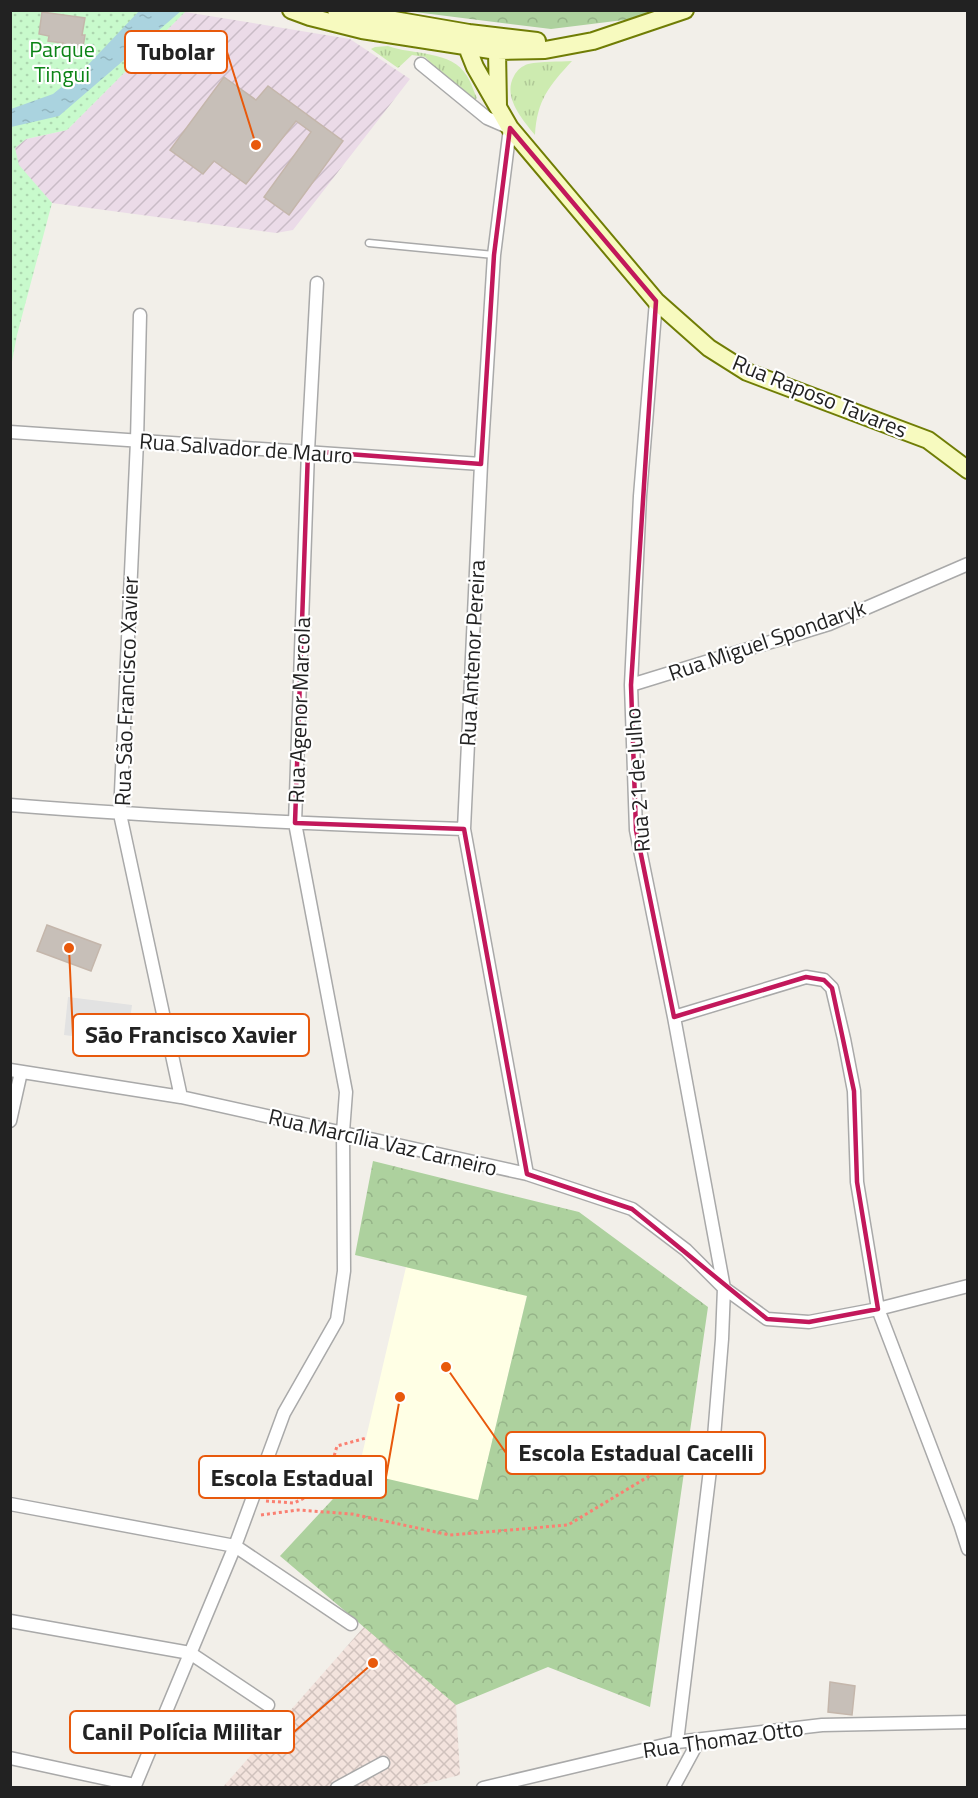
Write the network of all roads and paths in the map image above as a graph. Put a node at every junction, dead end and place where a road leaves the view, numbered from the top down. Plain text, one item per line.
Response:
1 (291, 10) edge
2 (336, 10) edge
3 (686, 10) edge
4 (487, 35) junction
5 (468, 40) junction
6 (593, 41) junction
7 (497, 51) junction
8 (421, 64) dead end
9 (498, 106) junction
10 (510, 128) junction
11 (369, 243) dead end
12 (494, 255) junction
13 (317, 283) dead end
14 (656, 301) junction
15 (140, 315) dead end
16 (10, 432) edge
17 (137, 441) junction
18 (308, 451) junction
19 (481, 464) junction
20 (968, 470) edge
21 (968, 564) edge
22 (631, 685) junction
23 (10, 805) edge
24 (120, 814) junction
25 (295, 823) junction
26 (464, 829) junction
27 (674, 1017) junction
28 (16, 1071) edge
29 (181, 1097) junction
30 (10, 1121) edge
31 (343, 1132) junction
32 (527, 1174) junction
33 (968, 1286) edge
34 (724, 1288) junction
35 (878, 1309) junction
36 (714, 1437) junction
37 (366, 1438) dead end
38 (252, 1499) junction
39 (10, 1504) edge
40 (257, 1523) dead end
41 (964, 1524) edge
42 (235, 1546) junction
43 (968, 1549) edge
44 (10, 1621) edge
45 (351, 1624) dead end
46 (190, 1653) junction
47 (268, 1705) dead end
48 (968, 1722) edge
49 (699, 1740) junction
50 (677, 1742) junction
51 (10, 1758) edge
52 (383, 1763) dead end
53 (135, 1786) edge
54 (337, 1788) edge
55 (483, 1788) edge
56 (673, 1788) edge

1 - 5 main road
2 - 5 main road
3 - 6 main road
4 - 5 main road
4 - 6 main road
4 - 7 main road
5 - 7 main road
5 - 9 main road, Rua Raposo Tavares
6 - 7 main road
7 - 9 main road, Rua Raposo Tavares
8 - 10 street, Rua Raposo Tavares
9 - 10 main road, Rua Raposo Tavares
10 - 12 street, Rua Antenor Pereira
10 - 14 main road, Rua Raposo Tavares
11 - 12 lane
12 - 19 street, Rua Antenor Pereira
13 - 18 street, Rua Agenor Marcola
14 - 20 main road, Rua Raposo Tavares
14 - 22 street, Rua 21 de Julho
15 - 17 street, Rua São Francisco Xavier
16 - 17 street, Rua Salvador de Mauro
17 - 18 street, Rua Salvador de Mauro
17 - 24 street, Rua São Francisco Xavier
18 - 19 street, Rua Salvador de Mauro
18 - 25 street, Rua Agenor Marcola
19 - 26 street, Rua Antenor Pereira
21 - 22 street, Rua Miguel Spondaryk
22 - 27 street, Rua 21 de Julho
23 - 24 street
24 - 25 street
24 - 29 street, Rua São Francisco Xavier
25 - 26 street
25 - 31 street, Rua Agenor Marcola
26 - 32 street, Rua Antenor Pereira
27 - 34 street, Rua 21 de Julho
27 - 35 street
28 - 29 street, Rua Marcília Vaz Carneiro
28 - 30 street
29 - 31 street, Rua Marcília Vaz Carneiro
31 - 32 street, Rua Marcília Vaz Carneiro
31 - 38 street, Rua Agenor Marcola
32 - 34 street, Rua Marcília Vaz Carneiro
33 - 35 street, Rua Marcília Vaz Carneiro
34 - 35 street, Rua Marcília Vaz Carneiro
34 - 36 street
35 - 41 street
36 - 40 path
36 - 50 street
37 - 38 path
38 - 42 street, Rua Agenor Marcola
39 - 42 street
41 - 43 street
42 - 45 street
42 - 46 street, Rua Agenor Marcola
44 - 46 street
46 - 47 street
46 - 53 street, Rua Agenor Marcola
48 - 49 street, Rua Thomaz Otto
49 - 50 street, Rua Thomaz Otto
49 - 56 street
50 - 55 street, Rua Thomaz Otto
51 - 53 street
52 - 54 street

